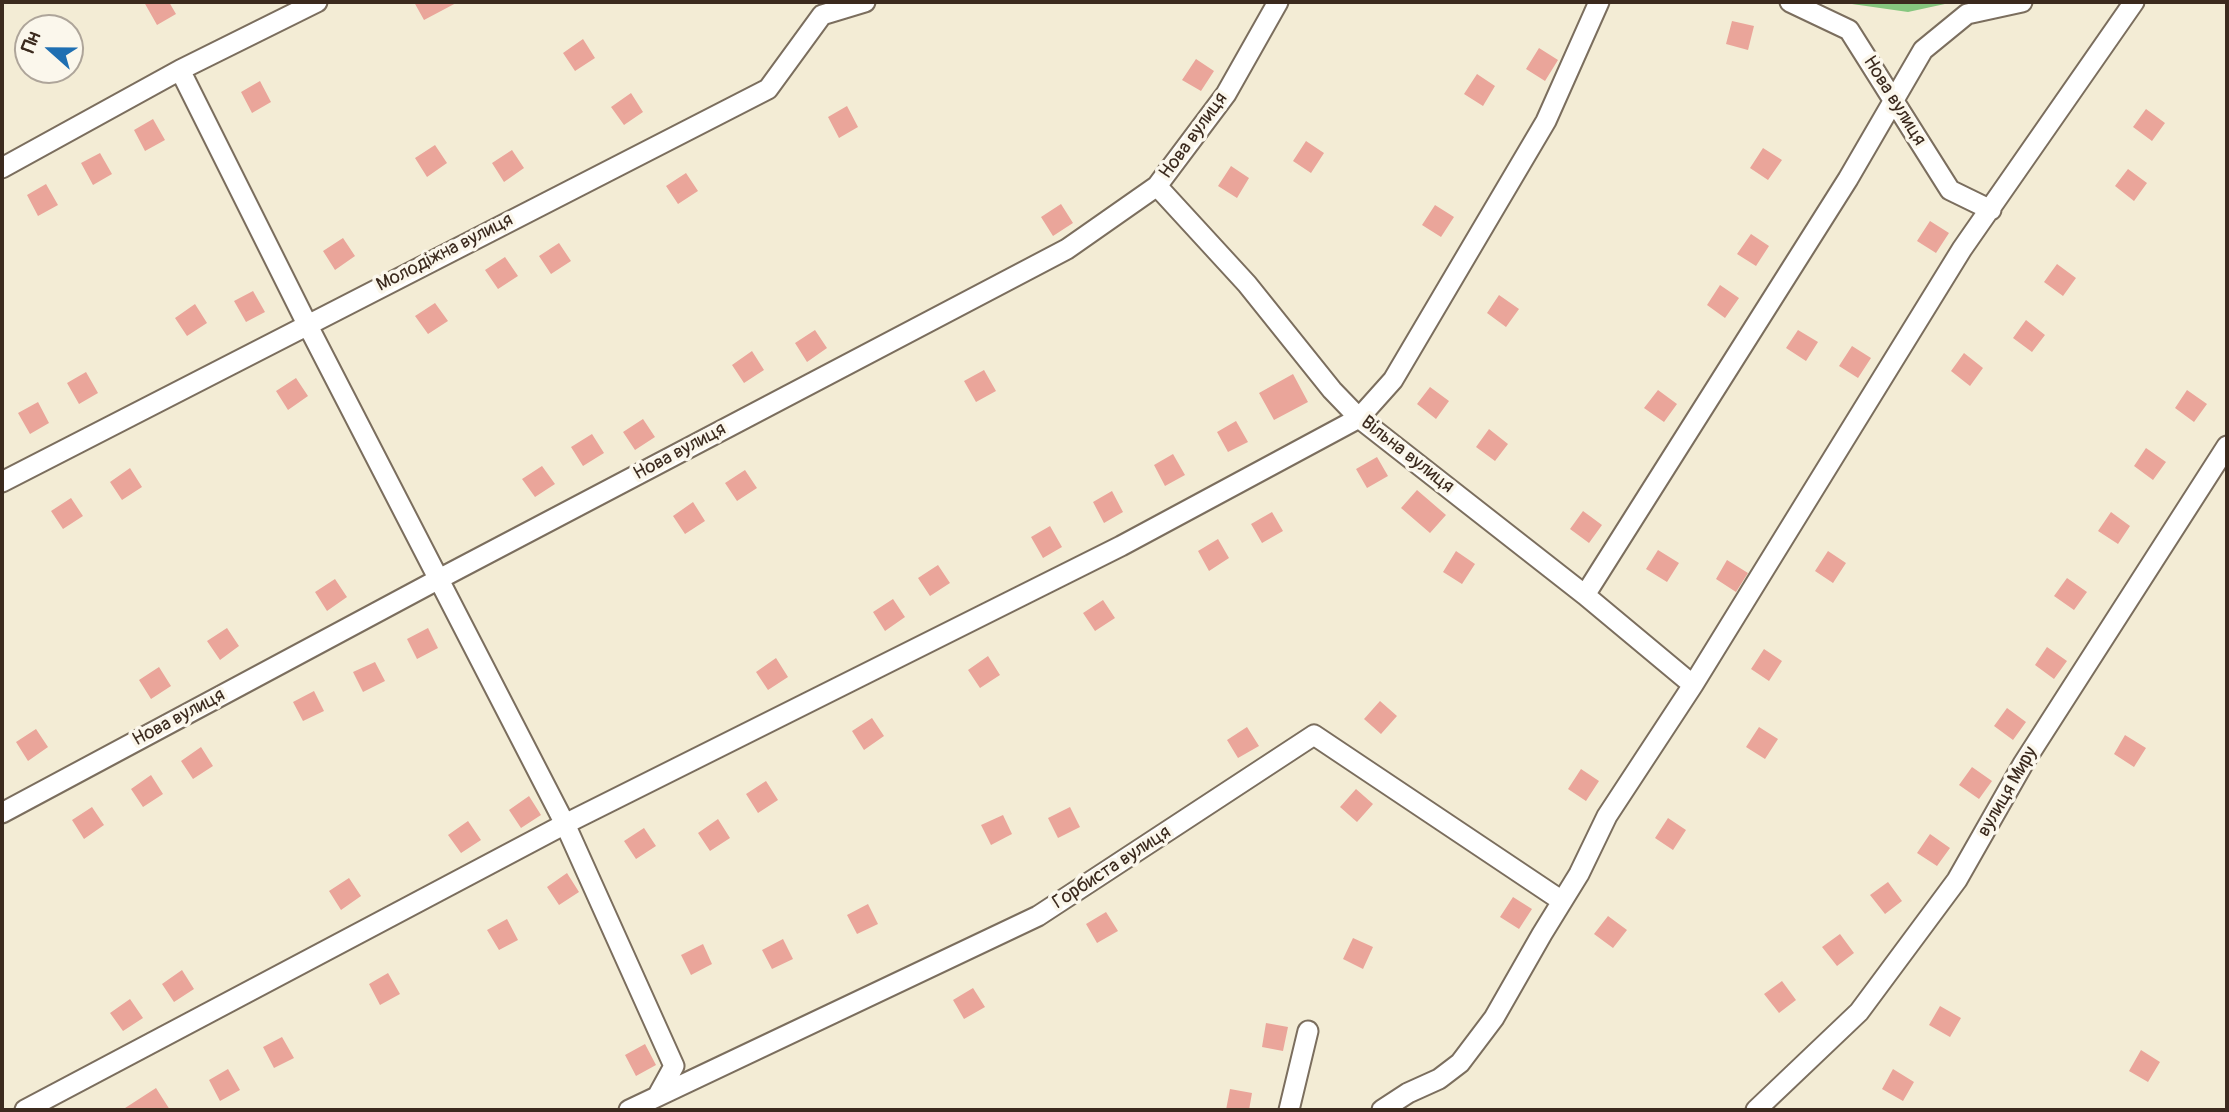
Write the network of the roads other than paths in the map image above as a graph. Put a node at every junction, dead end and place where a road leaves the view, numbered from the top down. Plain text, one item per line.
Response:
1 (317, 2) edge
2 (865, 2) edge
3 (1278, 2) edge
4 (1599, 2) edge
5 (1790, 2) edge
6 (2022, 2) edge
7 (2134, 2) edge
8 (180, 70) junction
9 (1894, 101) junction
10 (2, 168) edge
11 (1157, 186) junction
12 (1991, 210) junction
13 (307, 324) junction
14 (1359, 418) junction
15 (2227, 446) edge
16 (2, 482) edge
17 (439, 579) junction
18 (1585, 595) junction
19 (1693, 685) junction
20 (2, 813) edge
21 (565, 824) junction
22 (1562, 901) junction
23 (1308, 1031) dead end
24 (658, 1095) junction
25 (25, 1110) edge
26 (629, 1110) edge
27 (1289, 1110) edge
28 (1382, 1110) edge
29 (1756, 1110) edge

1 - 8 street
2 - 13 street, Молодіжна вулиця
3 - 11 street, Нова вулиця
4 - 14 street
5 - 9 street, Нова вулиця
6 - 9 street
7 - 12 street
8 - 10 street
8 - 13 street
9 - 12 street, Нова вулиця
9 - 18 street
11 - 14 street, Вільна вулиця
11 - 17 street, Нова вулиця
12 - 19 street
13 - 16 street, Молодіжна вулиця
13 - 17 street
14 - 18 street, Вільна вулиця
14 - 21 street
15 - 29 street, вулиця Миру
17 - 20 street, Нова вулиця
17 - 21 street
18 - 19 street, Вільна вулиця
19 - 22 street
21 - 24 street
21 - 25 street
22 - 24 street, Горбиста вулиця
22 - 28 street
23 - 27 street
24 - 26 street, Горбиста вулиця

